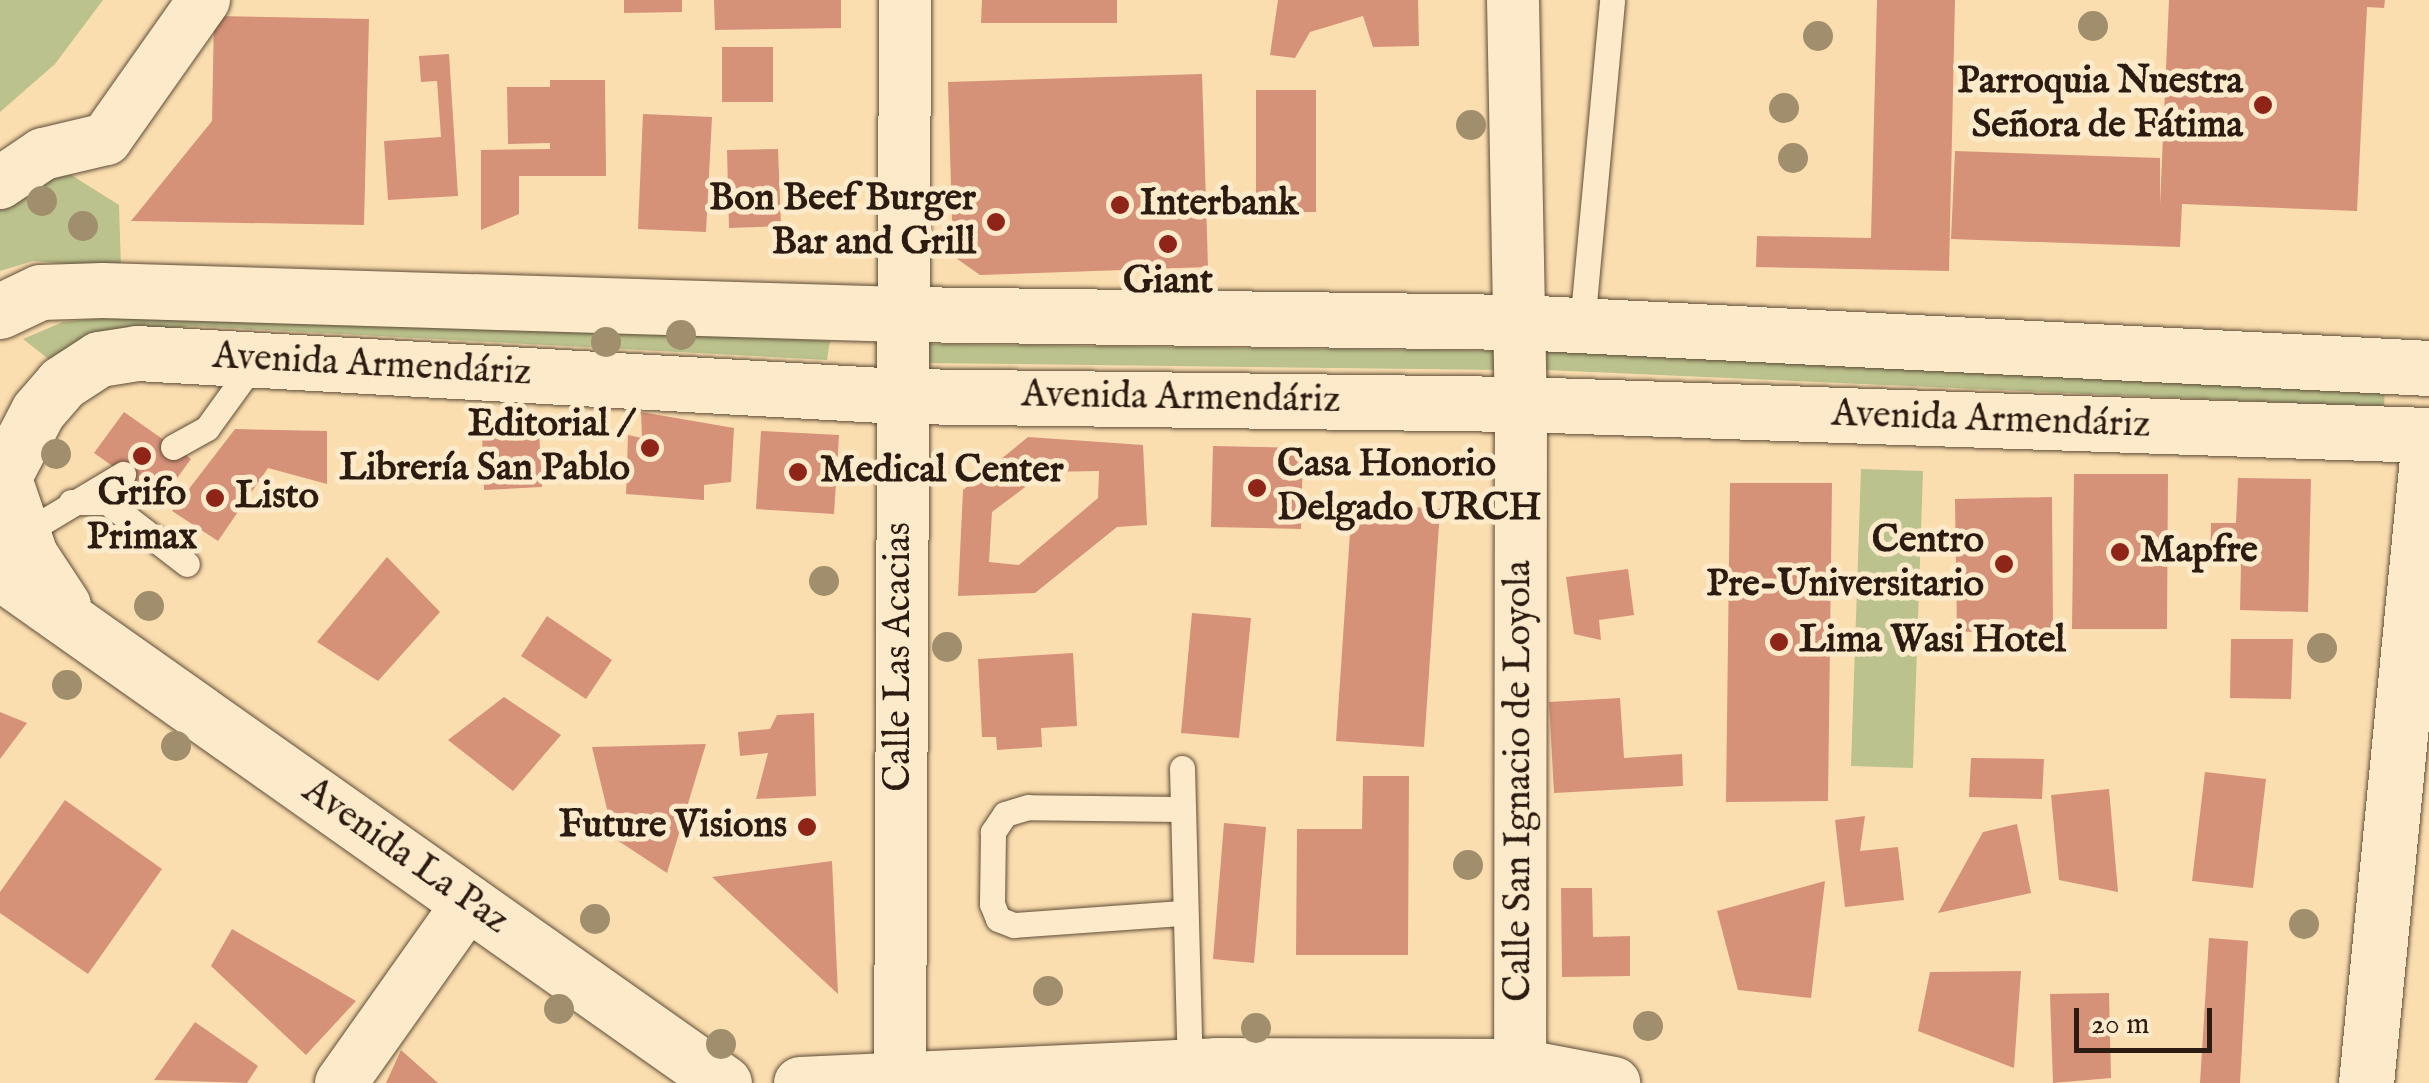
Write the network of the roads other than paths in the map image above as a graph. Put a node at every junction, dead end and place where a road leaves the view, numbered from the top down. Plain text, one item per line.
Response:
1 (204, 0) edge
2 (905, 0) edge
3 (1513, 0) edge
4 (1612, 0) edge
5 (0, 183) edge
6 (0, 311) edge
7 (902, 314) junction
8 (1518, 322) junction
9 (1582, 325) junction
10 (258, 359) junction
11 (2429, 368) edge
12 (900, 396) junction
13 (1521, 404) junction
14 (2429, 436) edge
15 (173, 446) dead end
16 (6, 454) edge
17 (123, 474) dead end
18 (71, 502) junction
19 (10, 553) edge
20 (187, 564) dead end
21 (1182, 768) dead end
22 (1181, 809) junction
23 (469, 902) junction
24 (1184, 913) junction
25 (1190, 1065) junction
26 (900, 1074) junction
27 (1520, 1074) edge
28 (341, 1083) edge
29 (724, 1083) edge
30 (800, 1083) edge
31 (1614, 1083) edge
32 (2366, 1083) edge

1 - 5 street
2 - 7 street, Calle Las Acacias
3 - 8 street, Calle San Ignacio de Loyola
4 - 9 lane
6 - 7 main road, Avenida Armendáriz
7 - 8 main road, Avenida Armendáriz
7 - 12 street, Calle Las Acacias
8 - 9 main road, Avenida Armendáriz
8 - 13 street, Calle San Ignacio de Loyola
9 - 11 main road, Avenida Armendáriz
10 - 12 main road, Avenida Armendáriz
10 - 15 lane
10 - 16 main road, Avenida Armendáriz
12 - 13 main road, Avenida Armendáriz
12 - 26 street, Calle Las Acacias
13 - 14 main road, Avenida Armendáriz
13 - 27 street, Calle San Ignacio de Loyola
14 - 32 main road
16 - 19 main road, Avenida La Paz
17 - 18 lane
18 - 19 lane
18 - 20 lane
19 - 23 main road, Avenida La Paz
21 - 22 lane
22 - 24 lane
22 - 24 lane
23 - 28 street
23 - 29 main road, Avenida La Paz
24 - 25 lane
25 - 26 street
25 - 27 street
26 - 30 street
27 - 31 street

